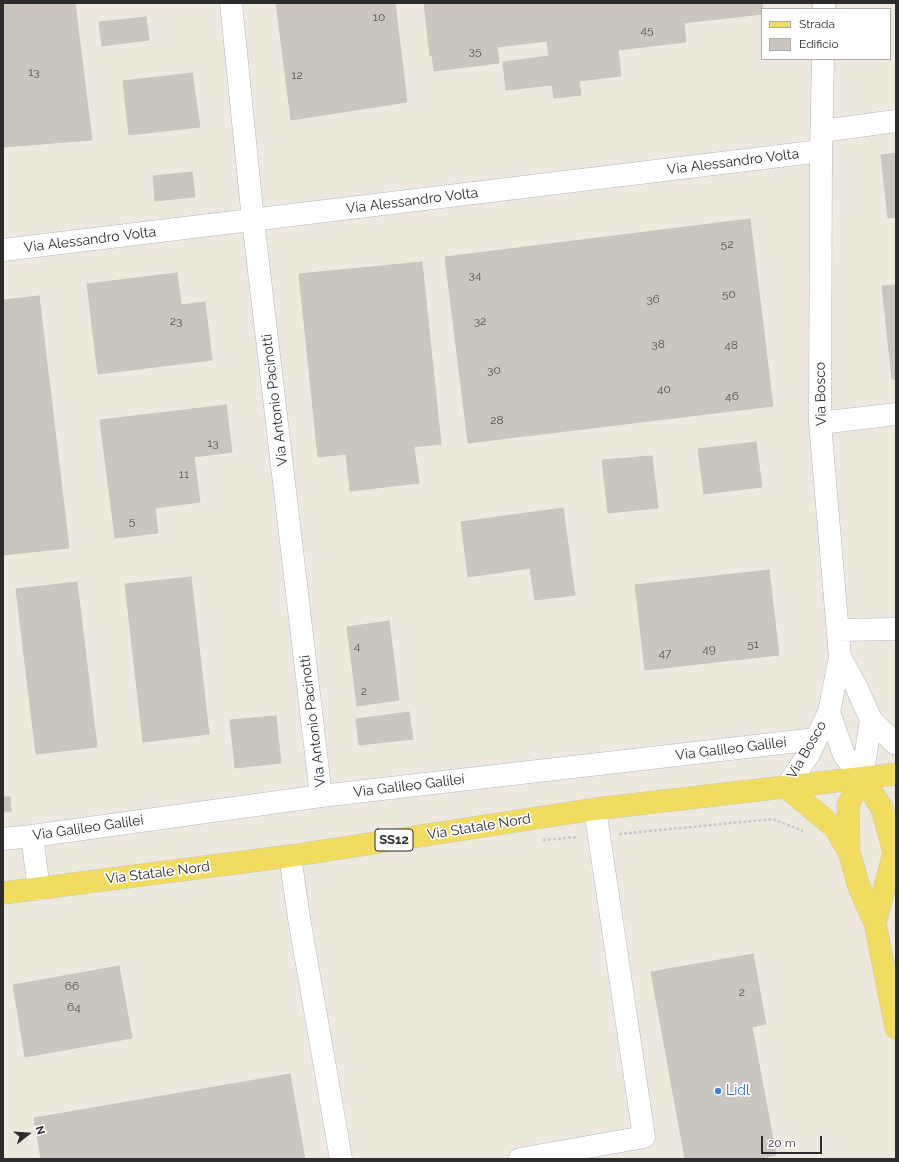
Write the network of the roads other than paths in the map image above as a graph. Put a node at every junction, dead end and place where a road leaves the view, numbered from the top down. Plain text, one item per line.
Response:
1 (230, 3) edge
2 (823, 60) edge
3 (896, 121) edge
4 (821, 141) junction
5 (253, 220) junction
6 (3, 250) edge
7 (896, 414) edge
8 (820, 423) junction
9 (896, 629) edge
10 (838, 630) junction
11 (840, 657) junction
12 (828, 712) junction
13 (871, 720) junction
14 (816, 739) junction
15 (896, 744) edge
16 (896, 774) edge
17 (862, 778) junction
18 (786, 787) junction
19 (321, 796) junction
20 (595, 809) junction
21 (32, 836) junction
22 (3, 839) edge
23 (895, 850) edge
24 (850, 852) junction
25 (290, 856) junction
26 (40, 889) junction
27 (3, 893) edge
28 (875, 923) junction
29 (896, 1028) edge
30 (341, 1159) edge
31 (520, 1159) edge

1 - 5 street, Via Antonio Pacinotti
2 - 4 street, Via Bosco
3 - 4 street
4 - 5 street, Via Alessandro Volta
4 - 8 street, Via Bosco
5 - 6 street, Via Alessandro Volta
5 - 19 street, Via Antonio Pacinotti
7 - 8 street
8 - 10 street, Via Bosco
9 - 10 street
10 - 11 street, Via Bosco
11 - 12 street, Via Bosco
11 - 13 street, Via Bosco
12 - 14 street, Via Bosco
12 - 17 street, Via Bosco
13 - 15 street, Via Bosco
13 - 17 street
14 - 18 street, Via Bosco
14 - 19 street, Via Galileo Galilei
16 - 17 main road, SS12
17 - 18 main road, Via Statale Nord / SS12
17 - 23 main road
17 - 24 main road
18 - 20 main road, Via Statale Nord / SS12
18 - 24 main road
19 - 21 street, Via Galileo Galilei
20 - 25 main road, Via Statale Nord / SS12
20 - 31 street
21 - 22 street, Via Galileo Galilei
21 - 26 street
23 - 28 main road
24 - 28 main road
25 - 26 main road, Via Statale Nord / SS12
25 - 30 street
26 - 27 main road, Via Statale Nord / SS12
28 - 29 main road

